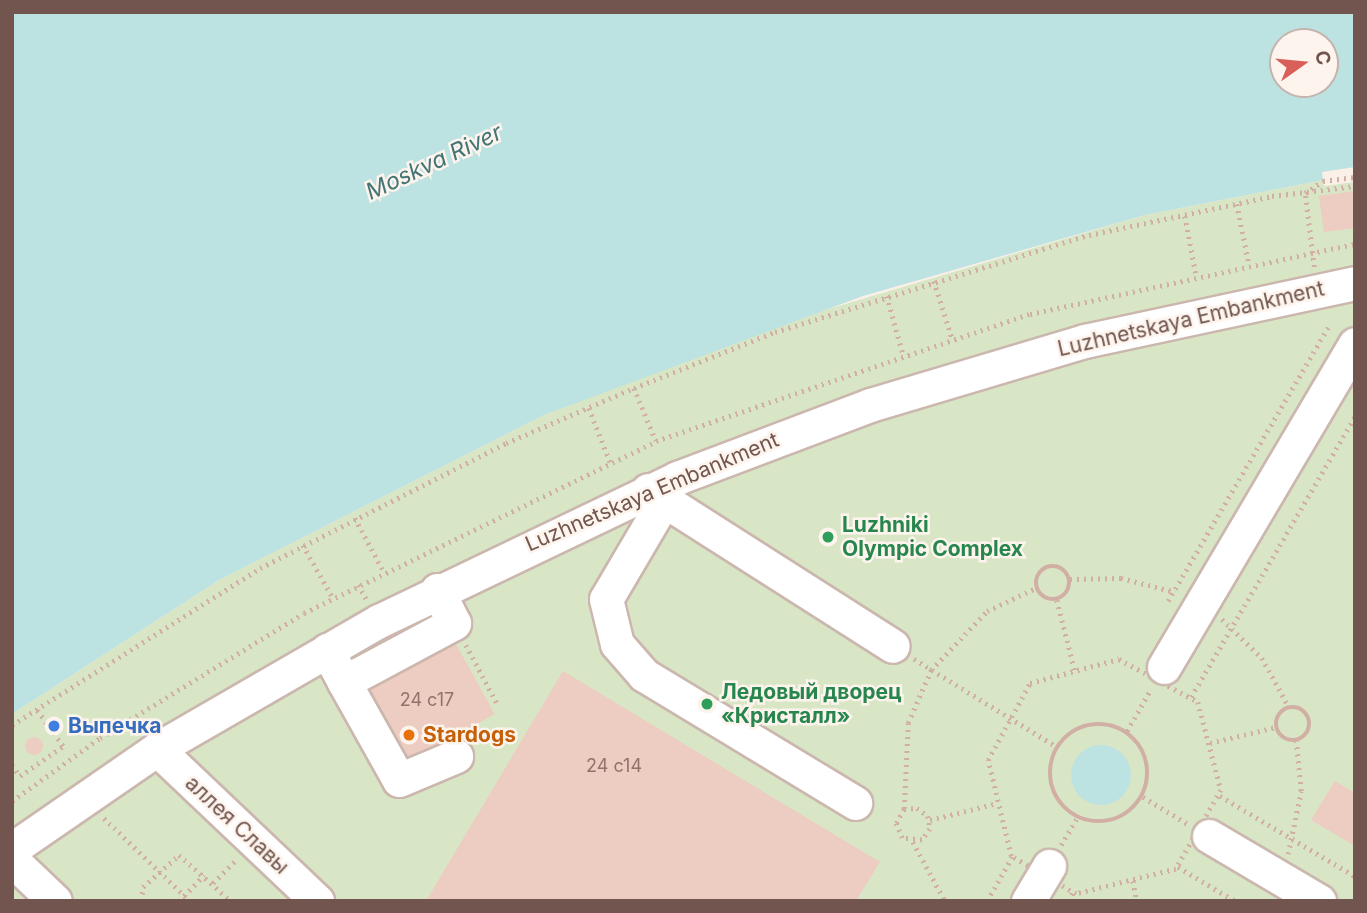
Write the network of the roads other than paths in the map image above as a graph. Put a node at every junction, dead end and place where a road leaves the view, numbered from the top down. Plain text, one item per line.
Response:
1 (1355, 283) edge
2 (1345, 340) edge
3 (655, 497) junction
4 (437, 590) junction
5 (893, 646) road end
6 (327, 650) junction
7 (1161, 672) road end
8 (344, 682) junction
9 (157, 749) junction
10 (456, 756) dead end
11 (855, 803) dead end
12 (1205, 834) road end
13 (12, 849) edge
14 (12, 860) edge
15 (55, 901) edge
16 (317, 901) edge
17 (1319, 901) edge

1 - 3 street, Luzhnetskaya Embankment
2 - 7 street
3 - 4 street, Luzhnetskaya Embankment
3 - 5 street
3 - 11 street
4 - 6 street, Luzhnetskaya Embankment
4 - 8 street
6 - 8 street
6 - 9 street, Luzhnetskaya Embankment
8 - 10 street
9 - 13 street, Luzhnetskaya Embankment
9 - 16 street, аллея Славы
12 - 17 street
14 - 15 street

